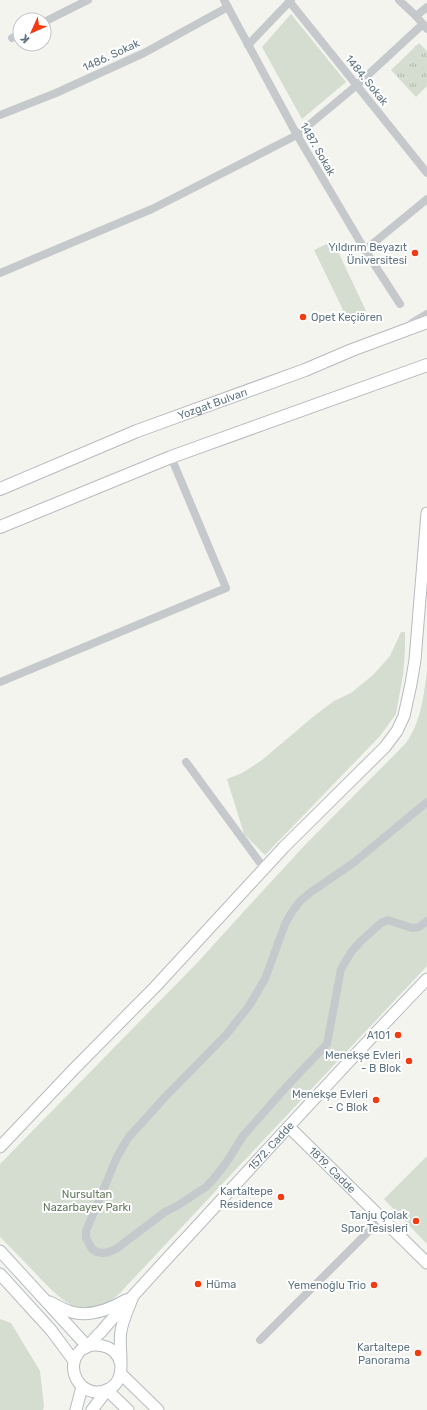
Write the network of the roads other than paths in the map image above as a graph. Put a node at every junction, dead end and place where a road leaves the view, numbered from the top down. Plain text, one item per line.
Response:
1 (88, 0) edge
2 (399, 0) edge
3 (290, 1) edge
4 (226, 3) edge
5 (427, 7) edge
6 (416, 16) junction
7 (52, 18) edge
8 (425, 27) edge
9 (248, 45) junction
10 (357, 85) junction
11 (0, 115) edge
12 (297, 135) junction
13 (427, 173) edge
14 (427, 200) edge
15 (365, 250) junction
16 (0, 273) edge
17 (400, 304) dead end
18 (427, 314) edge
19 (427, 322) edge
20 (386, 338) junction
21 (427, 365) edge
22 (171, 457) junction
23 (0, 488) edge
24 (427, 513) edge
25 (0, 527) edge
26 (0, 682) edge
27 (186, 762) dead end
28 (427, 802) edge
29 (264, 868) junction
30 (427, 921) edge
31 (427, 979) edge
32 (289, 1127) junction
33 (0, 1147) edge
34 (382, 1218) junction
35 (0, 1251) edge
36 (427, 1263) edge
37 (0, 1274) edge
38 (133, 1296) junction
39 (45, 1300) junction
40 (260, 1340) dead end
41 (87, 1346) junction
42 (74, 1361) junction
43 (121, 1370) junction
44 (82, 1387) junction
45 (107, 1390) junction
46 (76, 1410) edge
47 (92, 1410) edge
48 (128, 1410) edge
49 (158, 1410) edge

1 - 7 street
2 - 6 street
3 - 9 street
3 - 10 street, 1484. Sokak
4 - 9 street, 1487. Sokak
4 - 11 street, 1486. Sokak
5 - 6 street
6 - 8 street
8 - 10 street
9 - 12 street, 1487. Sokak
10 - 12 street
10 - 13 street, 1484. Sokak
12 - 15 street, 1487. Sokak
12 - 16 street
14 - 15 street
15 - 17 street, 1487. Sokak
18 - 20 street
19 - 20 main road, Yozgat Bulvarı
20 - 23 main road, Yozgat Bulvarı
21 - 22 main road
22 - 25 main road
22 - 26 street
24 - 29 main road
27 - 29 street
28 - 30 street
29 - 33 main road
31 - 32 main road, 1572. Cadde
32 - 34 main road, 1819. Cadde
32 - 38 main road, 1572. Cadde
34 - 36 main road, 1819. Cadde
34 - 40 street
35 - 39 main road
37 - 42 main road
38 - 39 main road
38 - 41 main road, 1572. Cadde
38 - 43 main road
39 - 41 main road
41 - 42 main road
41 - 43 main road
42 - 44 main road
43 - 45 main road
43 - 49 main road
44 - 45 main road
44 - 46 main road
45 - 47 main road
45 - 48 main road

